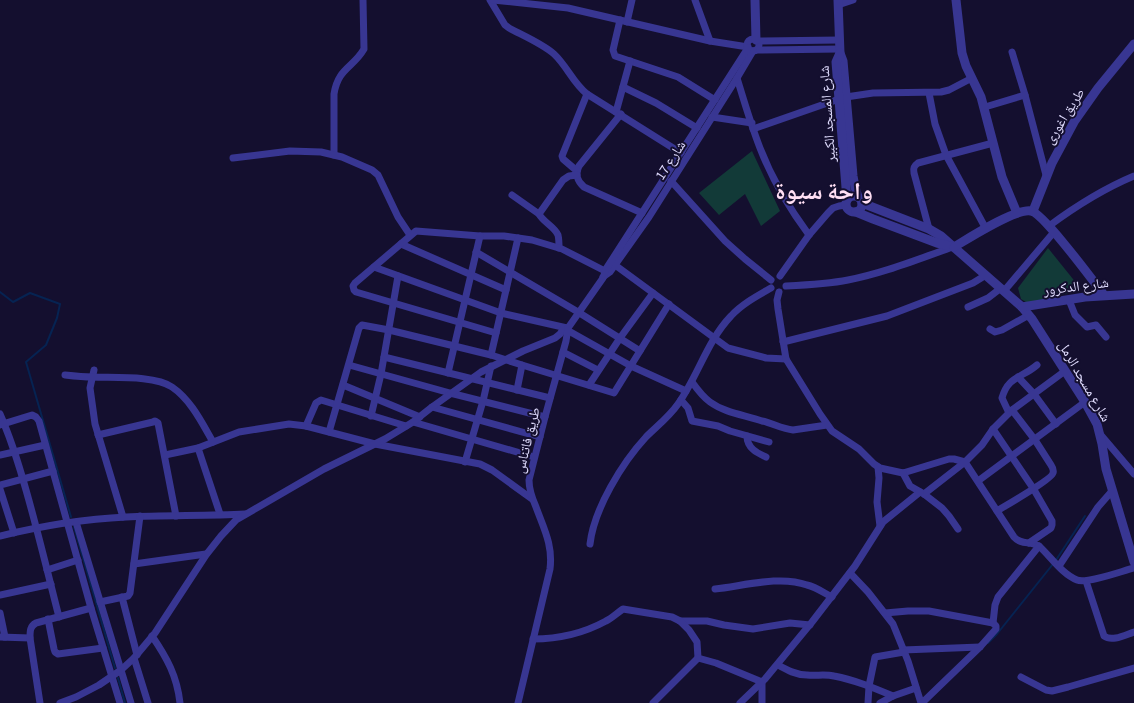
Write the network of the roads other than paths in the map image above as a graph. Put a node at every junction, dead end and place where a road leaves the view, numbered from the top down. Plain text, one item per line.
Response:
1 (363, 0) edge
2 (491, 0) edge
3 (570, 0) edge
4 (632, 0) edge
5 (695, 0) edge
6 (756, 0) edge
7 (853, 0) edge
8 (956, 0) edge
9 (838, 3) edge
10 (568, 8) junction
11 (624, 21) junction
12 (710, 41) junction
13 (757, 41) junction
14 (800, 41) junction
15 (1134, 44) edge
16 (840, 47) junction
17 (751, 49) junction
18 (799, 50) junction
19 (1012, 52) dead end
20 (630, 61) junction
21 (737, 78) junction
22 (972, 78) junction
23 (623, 88) junction
24 (929, 92) junction
25 (587, 94) junction
26 (1026, 95) junction
27 (842, 98) junction
28 (715, 100) junction
29 (984, 107) junction
30 (619, 113) junction
31 (712, 117) junction
32 (752, 126) junction
33 (697, 128) junction
34 (993, 143) junction
35 (681, 152) junction
36 (334, 155) junction
37 (946, 155) junction
38 (233, 158) dead end
39 (577, 173) junction
40 (1046, 175) junction
41 (1134, 176) edge
42 (672, 181) junction
43 (512, 195) dead end
44 (860, 200) junction
45 (847, 202) junction
46 (1033, 211) junction
47 (856, 212) junction
48 (642, 213) junction
49 (1017, 213) junction
50 (539, 214) junction
51 (929, 229) junction
52 (986, 229) junction
53 (1052, 229) junction
54 (809, 235) junction
55 (410, 236) junction
56 (480, 236) junction
57 (518, 238) junction
58 (401, 244) junction
59 (954, 247) junction
60 (558, 248) junction
61 (476, 252) junction
62 (615, 265) junction
63 (374, 267) junction
64 (510, 271) junction
65 (604, 274) junction
66 (470, 275) junction
67 (986, 275) junction
68 (398, 276) junction
69 (780, 276) junction
70 (771, 284) junction
71 (786, 286) junction
72 (506, 290) junction
73 (1003, 290) junction
74 (779, 292) junction
75 (653, 293) junction
76 (1134, 294) edge
77 (1104, 295) junction
78 (464, 300) junction
79 (1070, 300) junction
80 (394, 302) junction
81 (669, 304) junction
82 (968, 307) dead end
83 (1022, 307) junction
84 (578, 312) junction
85 (501, 313) junction
86 (1029, 315) junction
87 (460, 323) junction
88 (566, 328) junction
89 (990, 329) dead end
90 (390, 330) junction
91 (496, 333) junction
92 (1106, 337) dead end
93 (620, 338) junction
94 (714, 339) junction
95 (783, 342) junction
96 (455, 346) junction
97 (640, 351) junction
98 (563, 352) junction
99 (609, 354) junction
100 (491, 355) junction
101 (384, 357) junction
102 (506, 359) junction
103 (786, 359) junction
104 (349, 365) junction
105 (522, 365) junction
106 (1037, 365) dead end
107 (491, 366) junction
108 (631, 366) junction
109 (598, 370) junction
110 (1065, 371) junction
111 (448, 373) junction
112 (93, 374) junction
113 (381, 374) junction
114 (65, 375) dead end
115 (556, 375) junction
116 (1018, 377) junction
117 (470, 379) junction
118 (692, 382) junction
119 (488, 383) junction
120 (343, 385) junction
121 (589, 385) junction
122 (517, 390) junction
123 (686, 392) junction
124 (450, 393) junction
125 (1034, 394) junction
126 (375, 398) junction
127 (550, 398) junction
128 (681, 400) junction
129 (483, 401) junction
130 (1085, 402) junction
131 (337, 405) junction
132 (432, 407) junction
133 (1010, 411) junction
134 (0, 414) edge
135 (371, 416) junction
136 (420, 417) junction
137 (545, 417) junction
138 (478, 420) junction
139 (2, 424) edge
140 (410, 424) junction
141 (1056, 424) junction
142 (827, 425) junction
143 (306, 426) junction
144 (993, 430) junction
145 (730, 431) junction
146 (329, 432) junction
147 (1100, 434) junction
148 (98, 435) junction
149 (747, 436) junction
150 (540, 437) junction
151 (735, 438) dead end
152 (472, 439) junction
153 (1035, 440) junction
154 (213, 442) junction
155 (768, 442) dead end
156 (375, 444) junction
157 (45, 445) junction
158 (198, 448) junction
159 (14, 452) junction
160 (0, 455) edge
161 (165, 455) junction
162 (766, 456) dead end
163 (1012, 456) junction
164 (534, 457) junction
165 (465, 462) junction
166 (965, 462) junction
167 (878, 467) junction
168 (53, 471) junction
169 (903, 473) junction
170 (1134, 474) edge
171 (23, 479) junction
172 (978, 481) junction
173 (0, 485) edge
174 (1033, 488) junction
175 (0, 489) edge
176 (1112, 491) junction
177 (922, 493) junction
178 (533, 500) junction
179 (997, 511) junction
180 (220, 514) junction
181 (246, 514) junction
182 (140, 516) junction
183 (176, 516) junction
184 (123, 517) junction
185 (76, 522) junction
186 (67, 523) junction
187 (880, 526) junction
188 (37, 527) junction
189 (958, 529) dead end
190 (14, 533) junction
191 (0, 536) edge
192 (1029, 543) junction
193 (590, 544) dead end
194 (1038, 546) junction
195 (206, 554) junction
196 (78, 560) junction
197 (1134, 562) edge
198 (134, 564) junction
199 (1059, 566) junction
200 (1134, 568) edge
201 (47, 570) junction
202 (850, 573) junction
203 (1086, 581) junction
204 (51, 584) junction
205 (715, 589) dead end
206 (0, 595) edge
207 (122, 597) junction
208 (832, 597) junction
209 (100, 602) junction
210 (91, 608) junction
211 (0, 613) edge
212 (885, 613) junction
213 (59, 616) junction
214 (48, 619) junction
215 (680, 621) junction
216 (993, 623) junction
217 (810, 625) junction
218 (1134, 632) edge
219 (152, 636) junction
220 (2, 637) edge
221 (30, 638) junction
222 (533, 639) junction
223 (980, 647) junction
224 (103, 648) junction
225 (904, 651) junction
226 (136, 657) junction
227 (698, 658) junction
228 (778, 665) junction
229 (1134, 668) edge
230 (121, 670) junction
231 (112, 676) junction
232 (1021, 677) dead end
233 (762, 682) junction
234 (869, 686) junction
235 (916, 688) junction
236 (893, 696) junction
237 (77, 700) edge
238 (40, 703) edge
239 (60, 703) edge
240 (120, 703) edge
241 (131, 703) edge
242 (148, 703) edge
243 (180, 703) edge
244 (518, 703) edge
245 (653, 703) edge
246 (740, 703) edge
247 (763, 703) edge
248 (868, 703) edge
249 (880, 703) edge
250 (921, 703) edge

1 - 36 street
2 - 10 street
2 - 25 street
3 - 10 street
4 - 11 street
5 - 12 street
6 - 13 street
7 - 9 street
8 - 22 street
9 - 16 street, شارع المسجد الكبير
10 - 11 street
11 - 12 street
11 - 20 street
12 - 17 street
13 - 14 street
13 - 17 street
14 - 16 street
14 - 18 street
15 - 40 street, طريق اغورى
16 - 18 street
16 - 27 street, شارع المسجد الكبير
17 - 18 street
17 - 21 street, شارع 17
17 - 28 street, شارع 17
19 - 26 street
20 - 23 street
20 - 28 street
21 - 31 street, شارع 17
21 - 32 street
22 - 24 street
22 - 29 street
23 - 30 street
23 - 33 street
24 - 27 street
24 - 37 street
25 - 30 street
25 - 39 street
26 - 29 street
26 - 40 street
27 - 32 street
27 - 44 street, شارع المسجد الكبير
27 - 45 street, شارع المسجد الكبير
28 - 33 street, شارع 17
29 - 34 street
30 - 35 street
30 - 39 street
31 - 32 street
31 - 42 street, شارع 17
32 - 54 street
33 - 35 street, شارع 17
34 - 37 street
34 - 49 street
35 - 48 street, شارع 17
36 - 38 street
36 - 55 street
37 - 51 street
37 - 52 street
39 - 48 street
39 - 50 street
40 - 46 street, طريق اغورى
41 - 53 street
42 - 62 street, شارع 17
42 - 70 street
43 - 50 street
44 - 45 street
44 - 47 street
44 - 51 street
45 - 47 street
45 - 54 street
46 - 49 street
46 - 53 street
47 - 59 street
48 - 65 street, شارع 17
49 - 52 street
50 - 60 street
51 - 59 street
52 - 59 street
53 - 73 street
53 - 77 street
54 - 69 street
55 - 56 street
55 - 58 street
56 - 57 street
56 - 61 street
57 - 60 street
57 - 64 street
58 - 63 street
58 - 66 street
59 - 67 street, شارع مسجد الرمل
59 - 71 street
60 - 65 street
61 - 64 street
61 - 66 street
62 - 65 street, شارع 17
62 - 75 street
63 - 68 street
63 - 80 street
64 - 72 street
64 - 84 street
65 - 84 street, شارع 17
66 - 72 street
66 - 78 street
67 - 73 street, شارع مسجد الرمل
67 - 95 street
68 - 78 street
68 - 80 street
69 - 70 street
69 - 71 street
70 - 74 street
70 - 94 street
71 - 74 street
72 - 85 street
73 - 82 street
73 - 83 street, شارع مسجد الرمل
74 - 95 street
75 - 81 street
75 - 93 street
76 - 77 street, شارع الدكرور
77 - 79 street, شارع الدكرور
78 - 85 street
78 - 87 street
79 - 83 street, شارع الدكرور
79 - 92 street
80 - 87 street
80 - 90 street
81 - 94 street
81 - 97 street
83 - 86 street, شارع مسجد الرمل
84 - 88 street, شارع 17
84 - 93 street
85 - 88 street
85 - 91 street
86 - 89 street
86 - 110 street, شارع مسجد الرمل
87 - 91 street
87 - 96 street
88 - 98 street, طريق فاتناس
88 - 99 street
88 - 102 street
90 - 96 street
90 - 101 street
90 - 104 street
91 - 100 street
93 - 97 street
93 - 99 street
94 - 103 street
94 - 118 street
95 - 103 street
96 - 100 street
96 - 111 street
97 - 108 street
98 - 109 street
98 - 115 street, طريق فاتناس
99 - 108 street
99 - 109 street
100 - 102 street
101 - 111 street
101 - 113 street
102 - 105 street
102 - 107 street
103 - 142 street
104 - 113 street
104 - 120 street
105 - 115 street
105 - 122 street
106 - 116 street
107 - 117 street
107 - 119 street
108 - 121 street
108 - 123 street
109 - 121 street
110 - 125 street
110 - 130 street, شارع مسجد الرمل
111 - 117 street
112 - 114 street
112 - 148 street
112 - 154 street
113 - 124 street
113 - 126 street
115 - 121 street
115 - 127 street, طريق فاتناس
116 - 125 street
116 - 133 street
117 - 119 street
117 - 124 street
118 - 123 street
118 - 142 street
119 - 122 street
119 - 129 street
120 - 126 street
120 - 131 street
122 - 127 street
123 - 128 street
124 - 129 street
124 - 132 street
125 - 133 street
125 - 141 street
126 - 135 street
126 - 136 street
127 - 137 street, طريق فاتناس
128 - 145 street
128 - 193 street
129 - 137 street
129 - 138 street
130 - 141 street
130 - 147 street, شارع مسجد الرمل
131 - 135 street
131 - 143 street
131 - 146 street
132 - 136 street
132 - 138 street
133 - 144 street
133 - 153 street
134 - 139 street
135 - 140 street
136 - 140 street
137 - 150 street, طريق فاتناس
138 - 150 street
138 - 152 street
139 - 157 street
139 - 159 street
140 - 152 street
140 - 156 street
141 - 153 street
142 - 167 street
143 - 146 street
143 - 154 street
144 - 163 street
144 - 166 street
145 - 149 street
145 - 151 street
146 - 156 street
147 - 170 street
147 - 176 street, شارع مسجد الرمل
148 - 161 street
148 - 184 street
149 - 155 street
149 - 162 street
150 - 164 street, طريق فاتناس
152 - 164 street
152 - 165 street
153 - 163 street
153 - 174 street
154 - 158 street
156 - 165 street
156 - 181 street
157 - 159 street
157 - 168 street
158 - 161 street
158 - 180 street
159 - 160 street
159 - 171 street
161 - 183 street
163 - 172 street
163 - 174 street
164 - 178 street, طريق فاتناس
165 - 178 street
166 - 169 street
166 - 172 street
166 - 177 street
167 - 169 street
167 - 187 street
168 - 171 street
168 - 186 street
169 - 177 street
171 - 173 street
171 - 188 street
172 - 179 street
174 - 179 street
174 - 192 street
175 - 190 street
176 - 197 street, شارع مسجد الرمل
176 - 199 street
177 - 187 street
177 - 189 street
178 - 222 street, طريق فاتناس
179 - 192 street
180 - 181 street
180 - 183 street
181 - 195 street
182 - 183 street
182 - 184 street
182 - 198 street
184 - 185 street
185 - 186 street
185 - 209 street
186 - 188 street
186 - 196 street
187 - 202 street
188 - 190 street
188 - 201 street
190 - 191 street
192 - 194 street
194 - 199 street
194 - 216 street
195 - 198 street
195 - 219 street
196 - 201 street
196 - 210 street
198 - 207 street
199 - 203 street
200 - 203 street
201 - 204 street
202 - 208 street
202 - 212 street
203 - 218 street
204 - 206 street
204 - 213 street
205 - 208 street
207 - 209 street
207 - 226 street
208 - 217 street
209 - 230 street
210 - 213 street
210 - 224 street
211 - 220 street
212 - 216 street
212 - 225 street
213 - 214 street
214 - 221 street
214 - 224 street
215 - 217 street
215 - 222 street
215 - 227 street
216 - 223 street
217 - 228 street
219 - 226 street
219 - 243 street
220 - 221 street
221 - 238 street
222 - 244 street, طريق فاتناس
223 - 225 street
223 - 250 street
224 - 231 street
225 - 234 street
225 - 235 street
226 - 230 street
226 - 242 street
227 - 233 street
227 - 245 street
228 - 233 street
228 - 234 street
229 - 232 street
230 - 231 street
230 - 241 street
231 - 237 street
231 - 240 street
233 - 246 street
233 - 247 street
234 - 236 street
234 - 248 street
235 - 236 street
235 - 250 street
236 - 249 street
237 - 239 street

